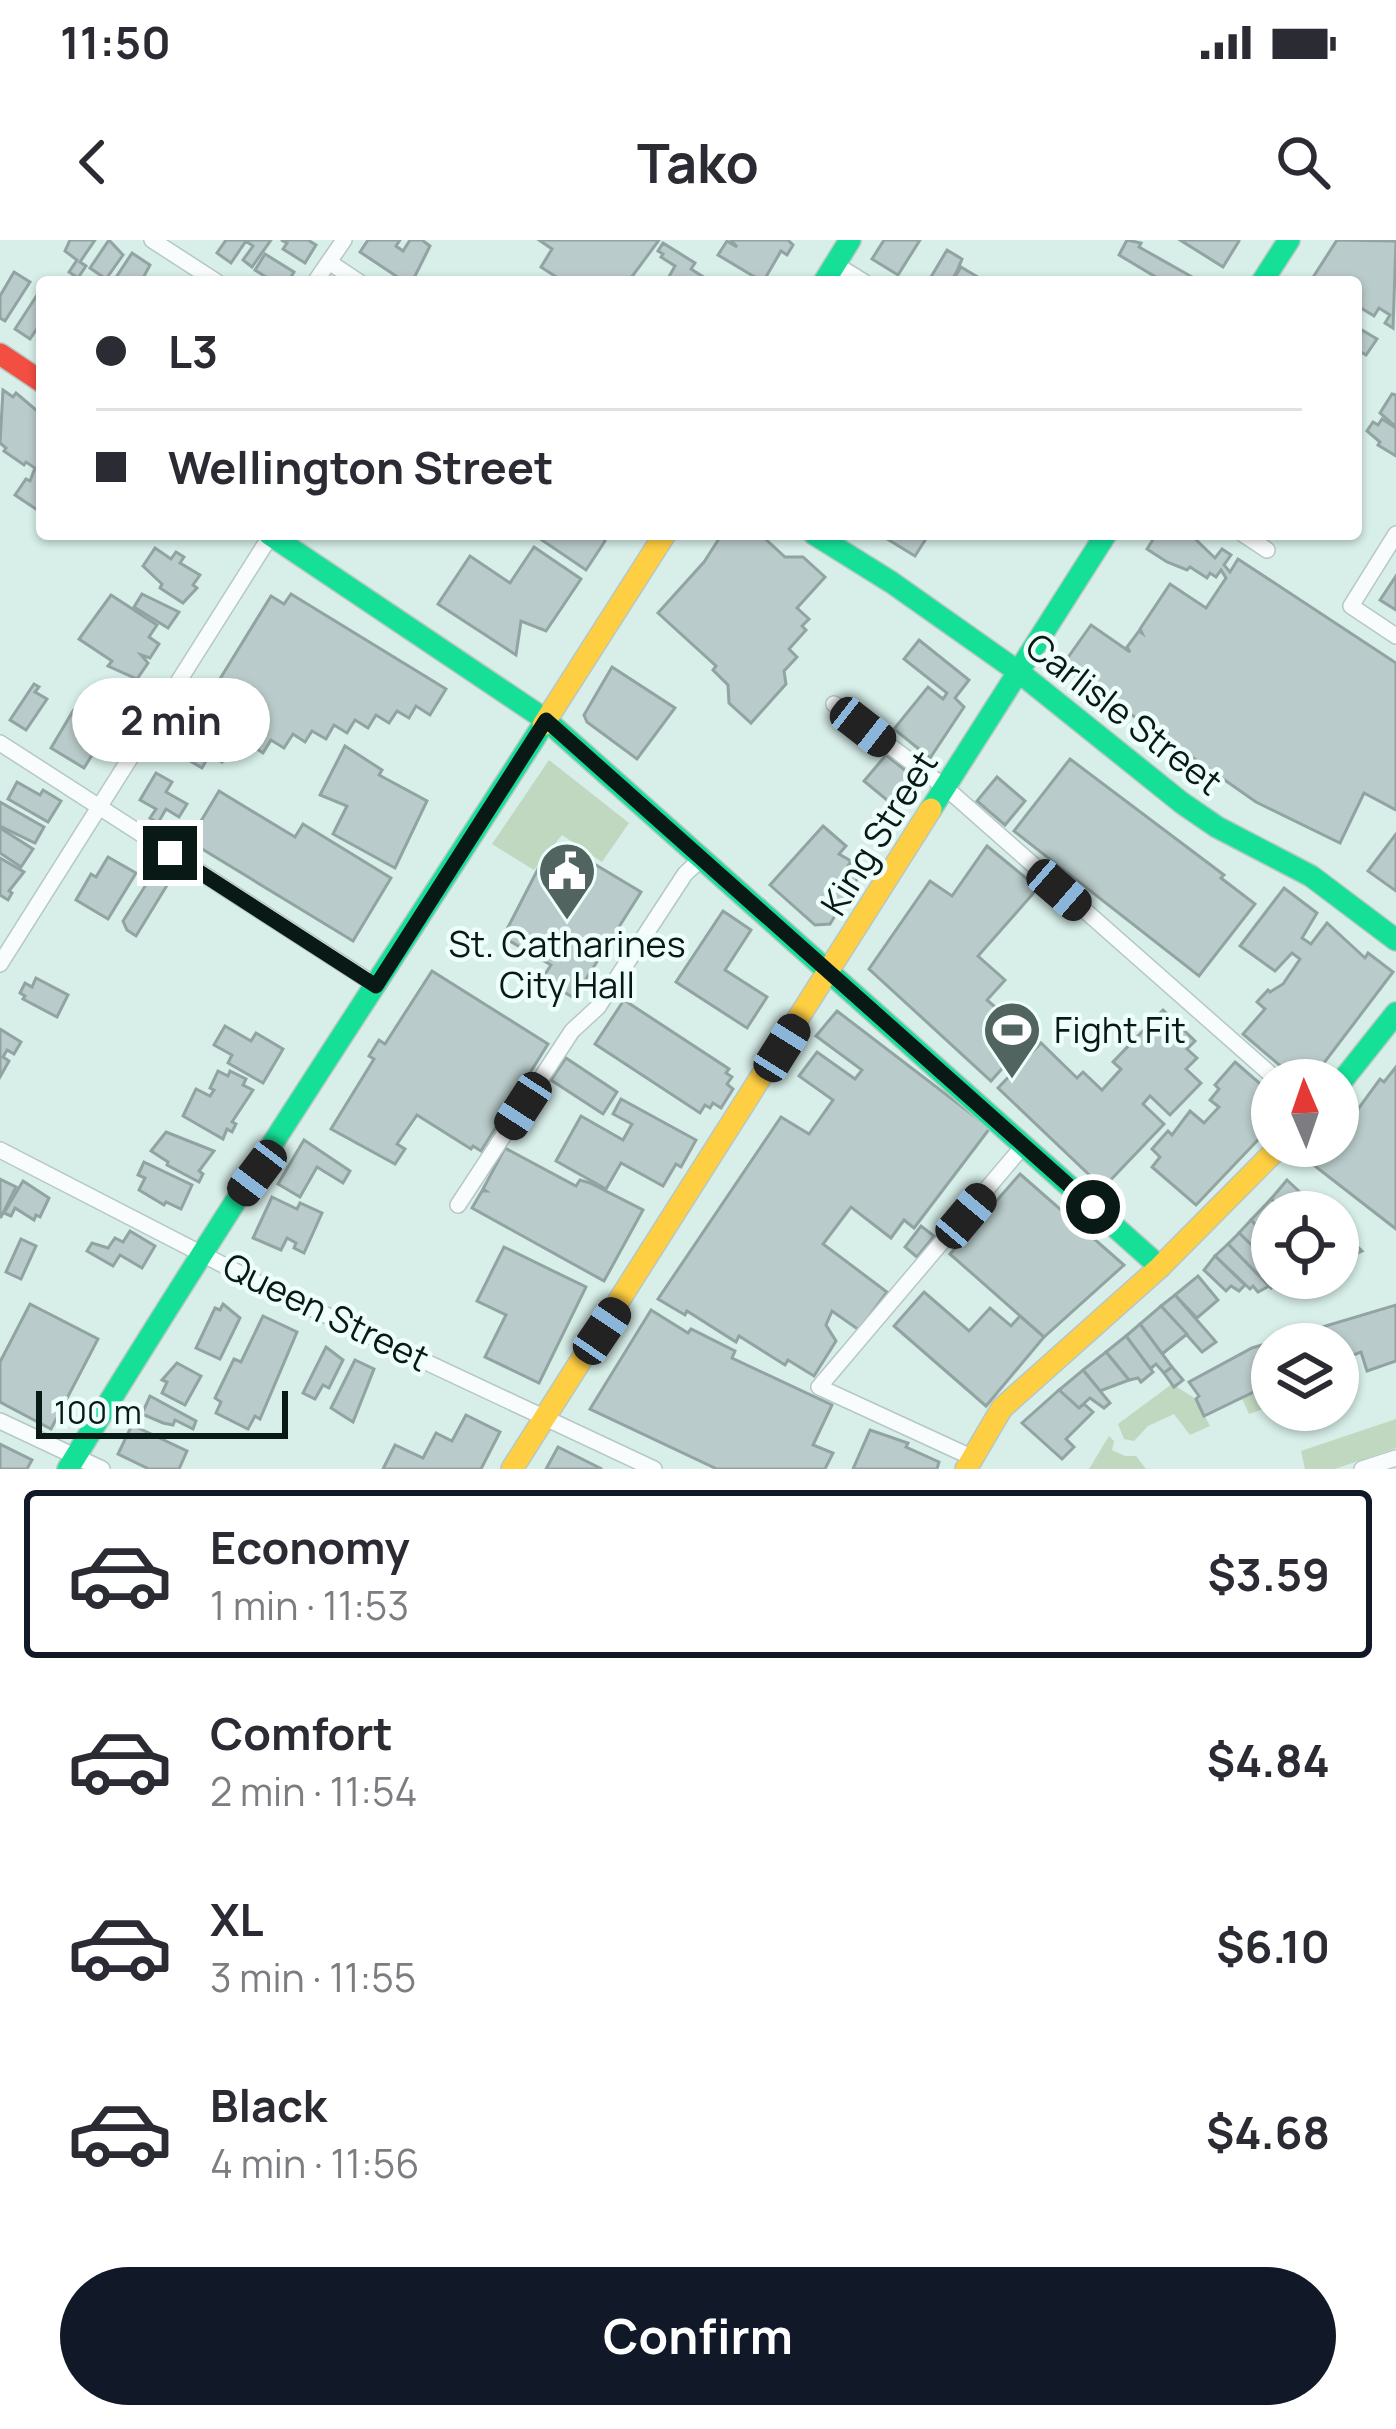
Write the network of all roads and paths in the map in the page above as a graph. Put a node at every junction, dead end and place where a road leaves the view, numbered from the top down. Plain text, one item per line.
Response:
1 (152, 240) edge
2 (344, 240) edge
3 (850, 240) edge
4 (1288, 240) edge
5 (329, 262) junction
6 (829, 273) edge
7 (208, 276) edge
8 (320, 276) edge
9 (350, 276) edge
10 (1266, 276) edge
11 (0, 354) edge
12 (36, 378) edge
13 (1396, 534) edge
14 (267, 540) edge
15 (277, 540) edge
16 (661, 540) edge
17 (823, 540) edge
18 (1102, 540) edge
19 (1252, 540) edge
20 (1267, 550) dead end
21 (1396, 636) edge
22 (1019, 673) junction
23 (834, 704) dead end
24 (546, 720) junction
25 (0, 743) edge
26 (946, 788) junction
27 (99, 807) junction
28 (702, 858) junction
29 (1396, 940) edge
30 (0, 964) edge
31 (830, 973) junction
32 (376, 986) junction
33 (1396, 1013) edge
34 (1253, 1059) edge
35 (1359, 1060) edge
36 (1024, 1145) junction
37 (0, 1150) edge
38 (1259, 1167) edge
39 (458, 1205) dead end
40 (201, 1250) junction
41 (1160, 1267) junction
42 (544, 1417) junction
43 (0, 1421) edge
44 (1396, 1458) edge
45 (72, 1463) edge
46 (969, 1463) edge
47 (102, 1469) edge
48 (512, 1469) edge
49 (654, 1469) edge
50 (1362, 1469) edge

1 - 7 street
2 - 5 street
3 - 6 street
4 - 10 street
5 - 8 street
5 - 9 street
11 - 12 street
13 - 21 street
14 - 27 street
15 - 24 street
16 - 24 street
17 - 22 street, Carlisle Street
18 - 22 street, King Street
19 - 20 street
22 - 26 street, King Street
22 - 29 street, Carlisle Street
23 - 26 street
24 - 28 street
24 - 32 street
25 - 27 street
26 - 31 street, King Street
26 - 34 street
27 - 30 street
27 - 32 street
28 - 31 street
28 - 39 street
31 - 36 street
31 - 42 street, King Street
32 - 40 street
33 - 35 street
36 - 41 street
36 - 46 street
37 - 40 street, Queen Street
38 - 41 street
40 - 42 street, Queen Street
40 - 45 street
41 - 46 street
42 - 48 street, King Street
42 - 49 street, Queen Street
43 - 45 street
44 - 50 street
45 - 47 street

